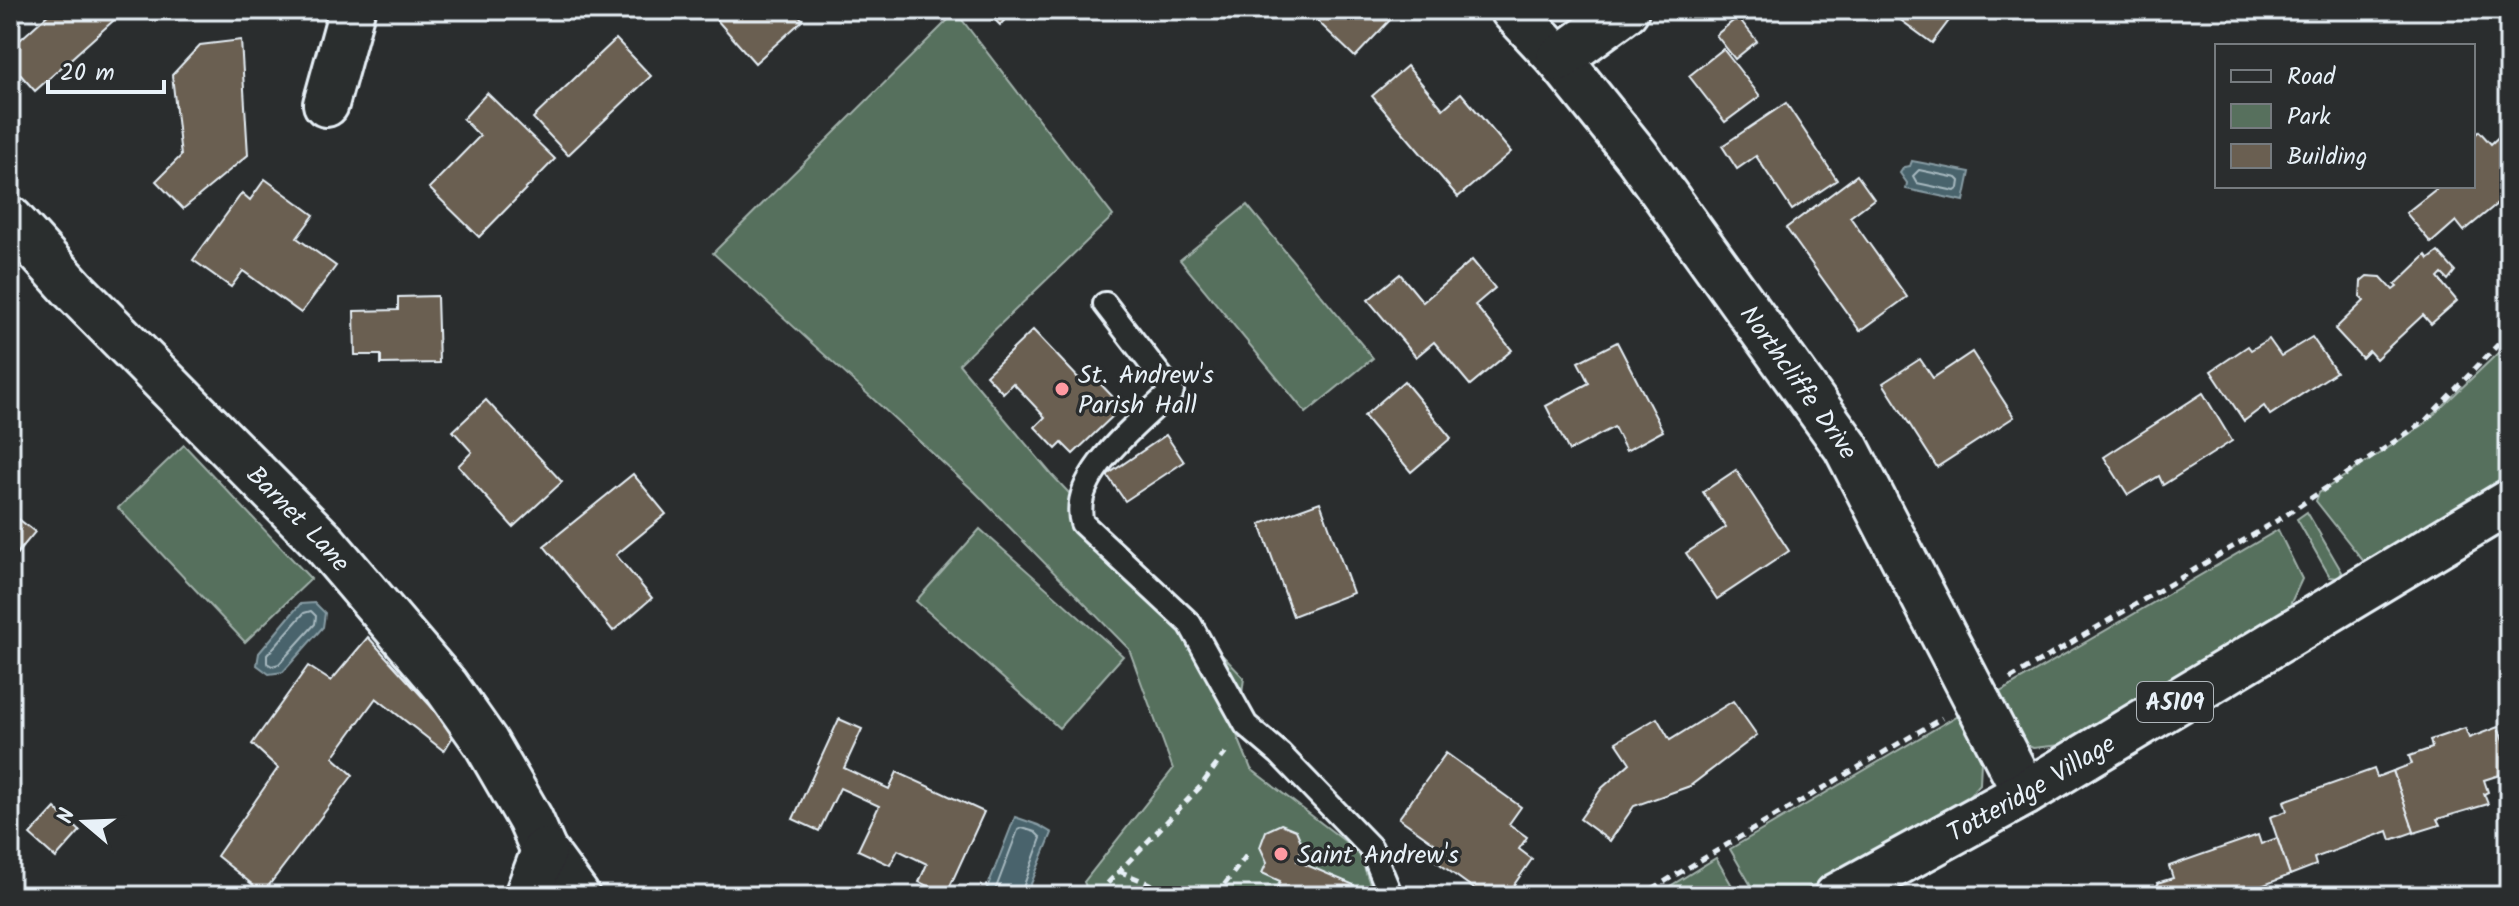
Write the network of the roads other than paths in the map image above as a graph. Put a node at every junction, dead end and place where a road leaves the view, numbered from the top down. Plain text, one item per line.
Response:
1 (352, 10) edge
2 (1513, 10) edge
3 (1626, 10) edge
4 (1559, 59) junction
5 (326, 104) dead end
6 (10, 219) edge
7 (1105, 304) dead end
8 (2509, 502) edge
9 (2025, 793) junction
10 (544, 851) junction
11 (527, 896) edge
12 (577, 896) edge
13 (1391, 896) edge
14 (1837, 896) edge

1 - 5 street
2 - 4 street, Northcliffe Drive
3 - 4 street
4 - 9 street, Northcliffe Drive
6 - 10 street, Barnet Lane
7 - 13 lane
8 - 9 street, Totteridge Village / A5109
9 - 14 street, Totteridge Village / A5109
10 - 11 street
10 - 12 street, Barnet Lane

